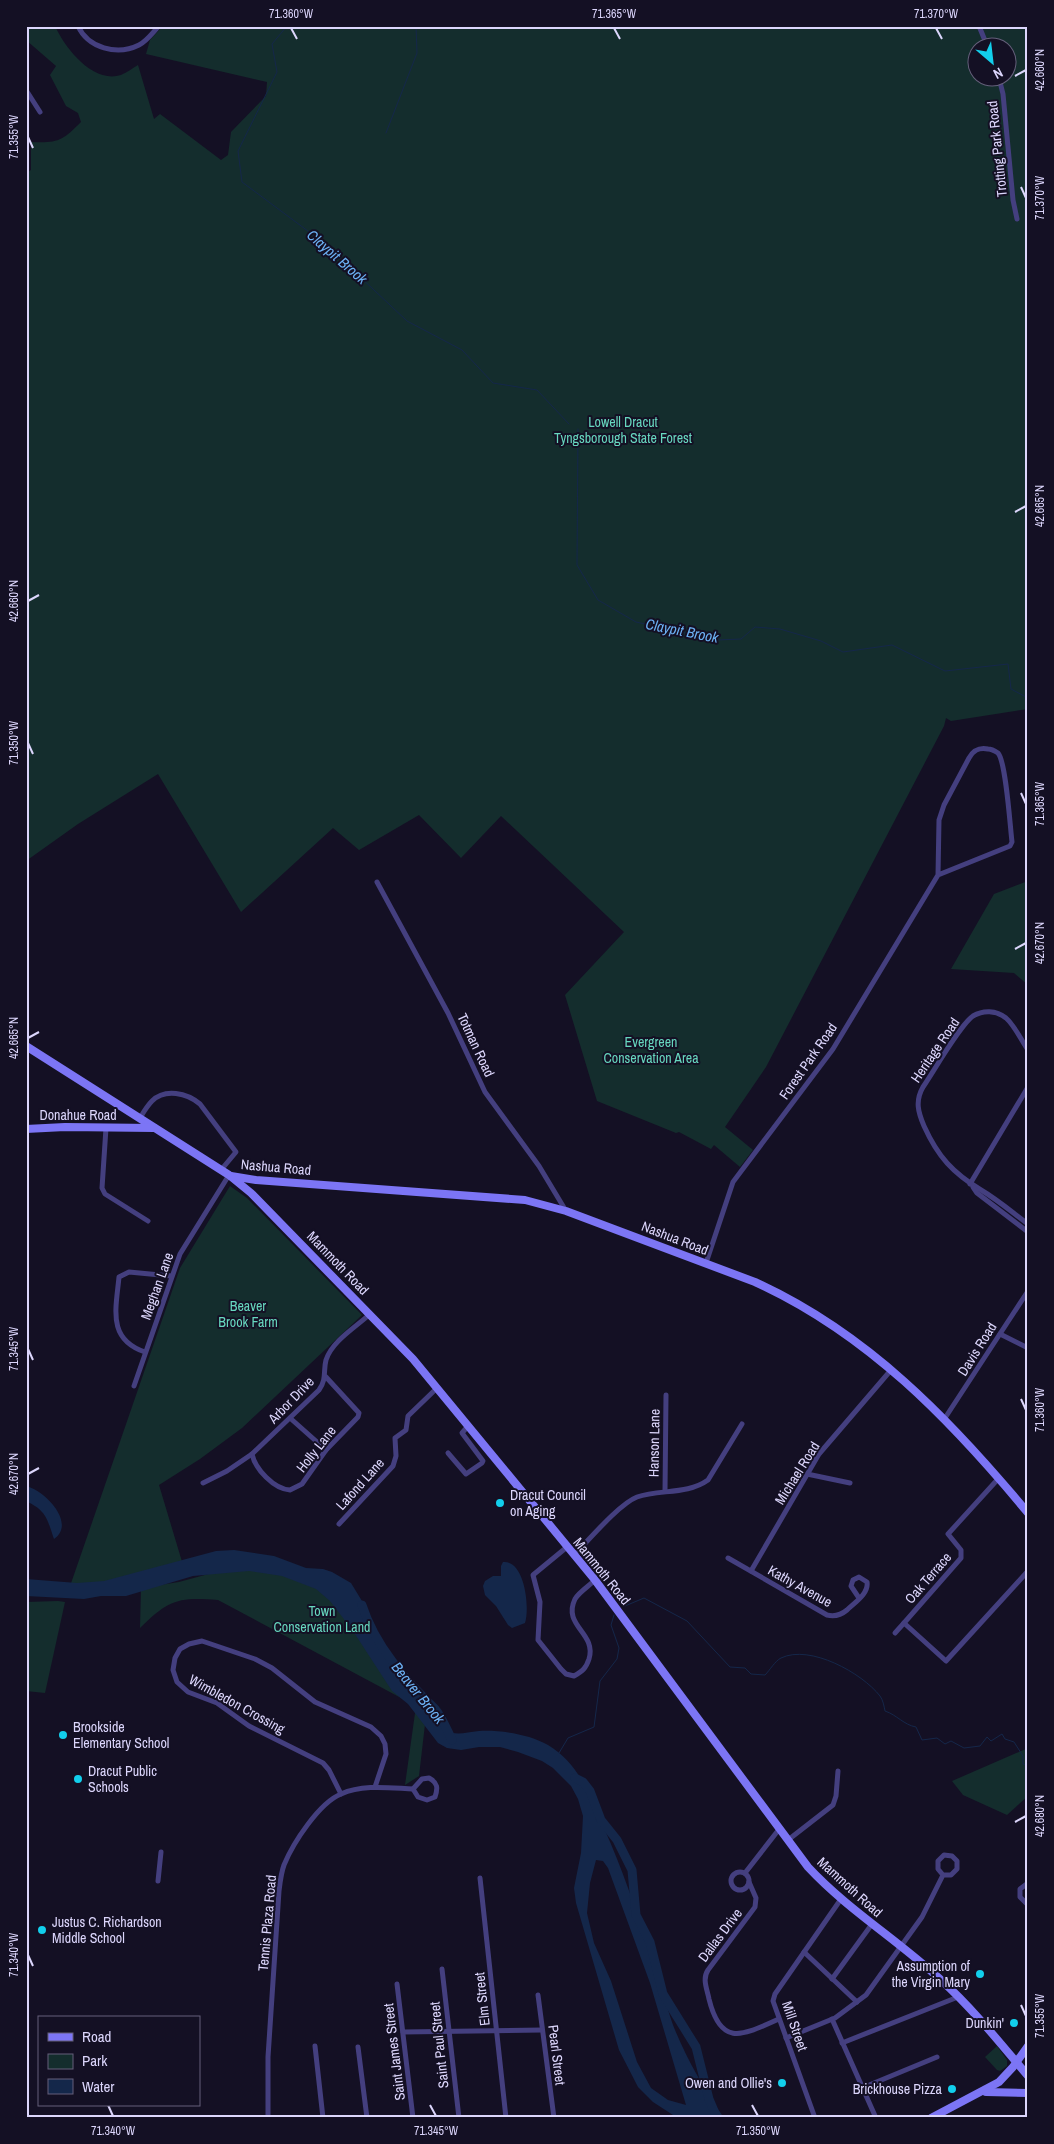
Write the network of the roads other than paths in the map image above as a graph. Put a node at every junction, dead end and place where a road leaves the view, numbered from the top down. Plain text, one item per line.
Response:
1 (78, 26) edge
2 (159, 26) edge
3 (979, 26) edge
4 (984, 38) edge
5 (1002, 88) edge
6 (26, 90) edge
7 (40, 112) dead end
8 (1017, 219) dead end
9 (938, 875) junction
10 (377, 882) dead end
11 (26, 1046) edge
12 (1028, 1050) edge
13 (1028, 1087) edge
14 (129, 1111) junction
15 (140, 1118) junction
16 (130, 1127) junction
17 (106, 1128) junction
18 (155, 1128) junction
19 (26, 1129) edge
20 (221, 1170) junction
21 (229, 1175) junction
22 (971, 1185) junction
23 (566, 1211) junction
24 (148, 1221) dead end
25 (1028, 1224) edge
26 (1028, 1232) edge
27 (706, 1263) junction
28 (171, 1276) junction
29 (1028, 1291) edge
30 (370, 1314) junction
31 (1000, 1334) junction
32 (1028, 1348) edge
33 (145, 1352) junction
34 (891, 1370) junction
35 (326, 1377) junction
36 (134, 1386) dead end
37 (437, 1388) junction
38 (666, 1395) dead end
39 (290, 1418) junction
40 (945, 1418) junction
41 (742, 1424) dead end
42 (468, 1426) junction
43 (326, 1450) junction
44 (448, 1453) dead end
45 (252, 1454) junction
46 (807, 1474) junction
47 (998, 1480) junction
48 (203, 1483) dead end
49 (850, 1483) dead end
50 (665, 1491) junction
51 (1028, 1513) edge
52 (339, 1524) dead end
53 (568, 1547) junction
54 (574, 1555) junction
55 (728, 1558) dead end
56 (751, 1571) junction
57 (1028, 1571) edge
58 (595, 1580) junction
59 (859, 1598) dead end
60 (904, 1623) junction
61 (895, 1633) dead end
62 (838, 1771) dead end
63 (375, 1787) junction
64 (413, 1789) junction
65 (341, 1794) junction
66 (780, 1828) junction
67 (788, 1840) junction
68 (161, 1852) dead end
69 (745, 1873) junction
70 (943, 1875) junction
71 (480, 1878) dead end
72 (158, 1881) dead end
73 (749, 1882) junction
74 (1028, 1883) edge
75 (840, 1899) junction
76 (1028, 1905) edge
77 (872, 1924) junction
78 (900, 1946) junction
79 (804, 1952) junction
80 (442, 1969) dead end
81 (832, 1979) junction
82 (397, 1984) dead end
83 (538, 1996) dead end
84 (958, 1997) junction
85 (857, 2002) junction
86 (779, 2019) junction
87 (832, 2019) junction
88 (496, 2030) junction
89 (542, 2030) junction
90 (449, 2031) junction
91 (402, 2032) junction
92 (786, 2038) junction
93 (842, 2043) junction
94 (315, 2046) dead end
95 (1028, 2046) edge
96 (358, 2047) dead end
97 (936, 2057) dead end
98 (1017, 2063) junction
99 (1028, 2076) edge
100 (862, 2088) junction
101 (984, 2092) junction
102 (1028, 2093) edge
103 (268, 2118) edge
104 (323, 2118) edge
105 (366, 2118) edge
106 (413, 2118) edge
107 (459, 2118) edge
108 (506, 2118) edge
109 (554, 2118) edge
110 (815, 2118) edge
111 (876, 2118) edge
112 (931, 2118) edge

1 - 2 street
3 - 4 street
5 - 8 street, Trotting Park Road
6 - 7 street
9 - 9 street
9 - 27 street, Forest Park Road
10 - 23 street, Totman Road
11 - 14 main road, Mammoth Road
12 - 22 street, Heritage Road
13 - 22 street
14 - 15 main road, Mammoth Road
14 - 16 main road, Donahue Road
15 - 18 main road, Mammoth Road
15 - 20 street
16 - 17 main road, Donahue Road
16 - 18 main road, Donahue Road
17 - 19 main road, Donahue Road
17 - 24 street
18 - 20 main road, Mammoth Road
20 - 21 main road, Mammoth Road
21 - 23 main road, Nashua Road
21 - 28 street, Meghan Lane
21 - 30 main road, Mammoth Road
22 - 25 street, Heritage Road
22 - 26 street, Heritage Road
23 - 27 main road, Nashua Road
27 - 34 main road, Nashua Road
28 - 33 street, Meghan Lane
28 - 33 street
29 - 31 street, Davis Road
30 - 35 street, Arbor Drive
30 - 37 main road, Mammoth Road
31 - 32 street
31 - 40 street, Davis Road
33 - 36 street, Meghan Lane
34 - 40 main road, Nashua Road
34 - 46 street, Michael Road
35 - 39 street, Arbor Drive
35 - 43 street, Holly Lane
37 - 42 main road, Mammoth Road
37 - 52 street, Lafond Lane
38 - 50 street, Hanson Lane
39 - 43 street
39 - 45 street, Arbor Drive
40 - 47 main road, Nashua Road
41 - 50 street
42 - 44 street
42 - 53 main road, Mammoth Road
43 - 45 street, Holly Lane
45 - 48 street, Arbor Drive
46 - 49 street
46 - 56 street, Michael Road
47 - 51 main road, Nashua Road
47 - 60 street, Oak Terrace
50 - 54 street
53 - 54 main road, Mammoth Road
53 - 58 street
54 - 58 main road, Mammoth Road
55 - 56 street, Kathy Avenue
56 - 59 street, Kathy Avenue
57 - 60 street, Oak Terrace
58 - 66 main road, Mammoth Road
60 - 61 street, Oak Terrace
62 - 67 street
63 - 64 street, Tennis Plaza Road
63 - 65 street, Tennis Plaza Road
63 - 65 street, Wimbledon Crossing
64 - 64 street, Tennis Plaza Road
65 - 103 street, Tennis Plaza Road
66 - 67 main road, Mammoth Road
66 - 69 street, Dallas Drive
67 - 75 main road, Mammoth Road
68 - 72 street
69 - 73 street, Dallas Drive
69 - 73 street, Dallas Drive
70 - 70 street
70 - 78 street
71 - 88 street, Elm Street
73 - 86 street, Dallas Drive
74 - 76 street
75 - 77 main road, Mammoth Road
75 - 79 street, Mill Street
77 - 78 main road, Mammoth Road
77 - 81 street
78 - 84 main road, Mammoth Road
78 - 85 street
79 - 81 street
79 - 86 street, Mill Street
80 - 90 street, Saint Paul Street
81 - 85 street
82 - 91 street, Saint James Street
83 - 89 street, Pearl Street
84 - 93 street
84 - 98 main road, Mammoth Road
85 - 87 street
86 - 92 street, Mill Street
87 - 92 street
87 - 93 street
88 - 89 street
88 - 90 street
88 - 108 street, Elm Street
89 - 109 street, Pearl Street
90 - 91 street
90 - 107 street, Saint Paul Street
91 - 106 street, Saint James Street
92 - 110 street, Mill Street
93 - 100 street
94 - 104 street
95 - 98 main road
96 - 105 street
97 - 100 street
98 - 99 main road, Mammoth Road
98 - 101 main road
100 - 111 street
101 - 102 main road
101 - 112 main road

